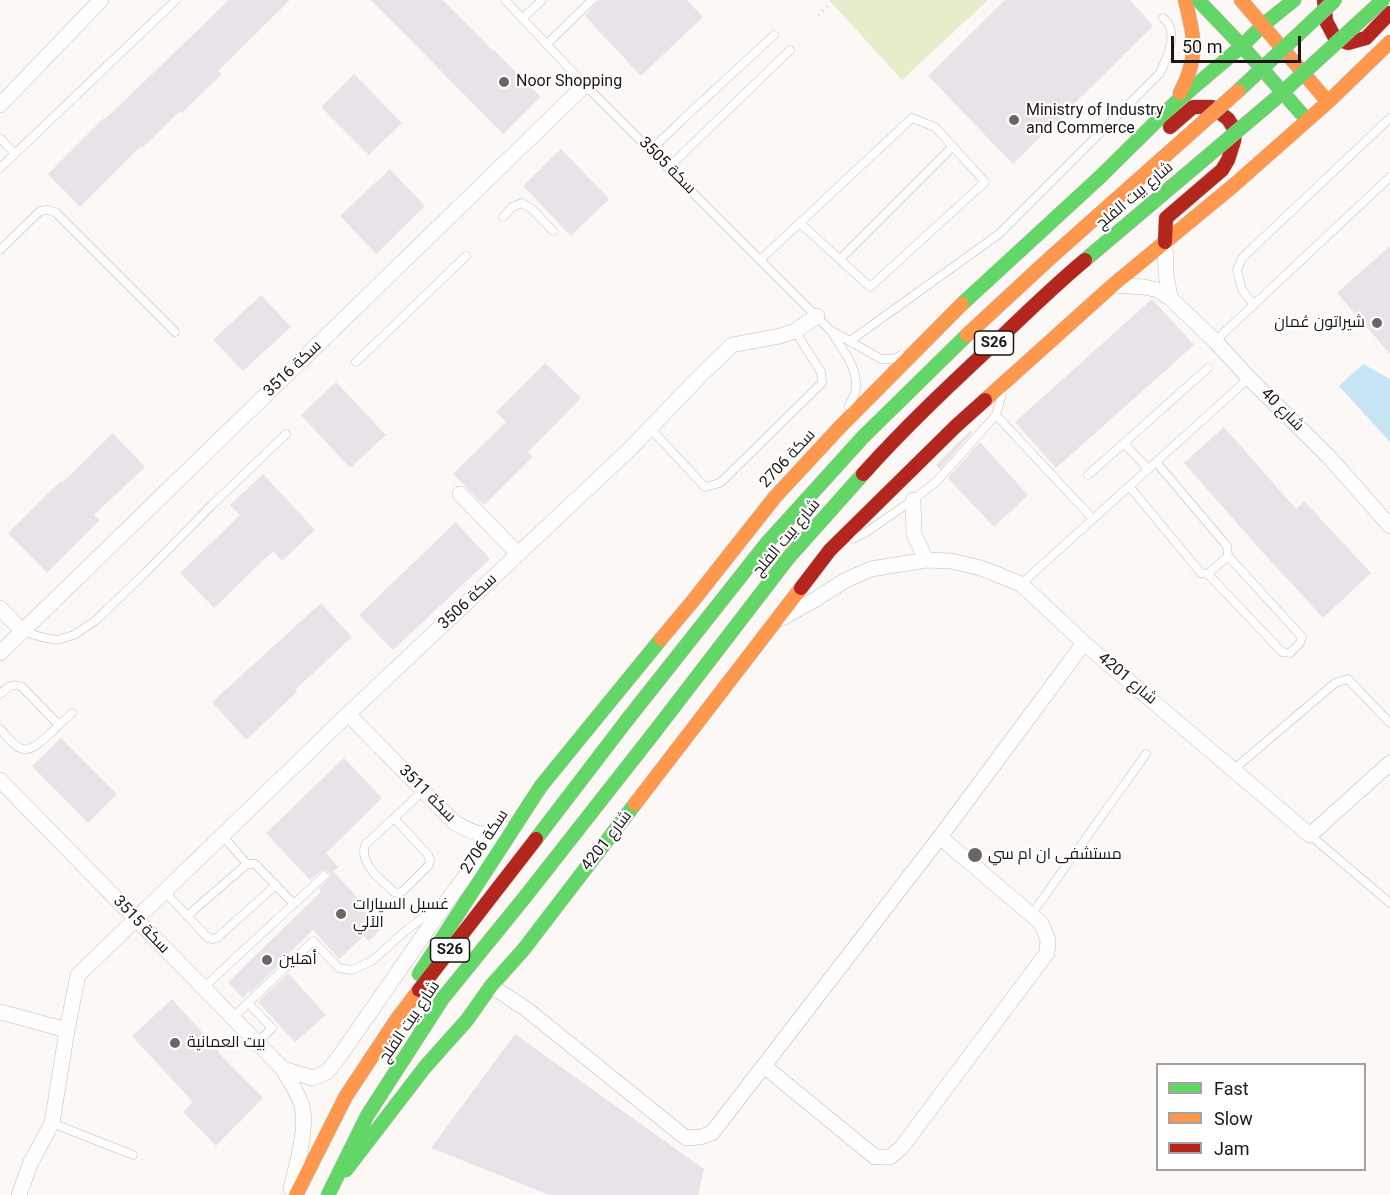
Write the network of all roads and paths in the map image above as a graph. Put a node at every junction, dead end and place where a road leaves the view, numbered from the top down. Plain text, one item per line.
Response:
1 (101, 0) edge
2 (176, 0) edge
3 (542, 0) edge
4 (592, 0) edge
5 (834, 0) edge
6 (1185, 0) edge
7 (1198, 0) edge
8 (1241, 0) edge
9 (1293, 0) edge
10 (1324, 0) edge
11 (1335, 0) edge
12 (1383, 0) edge
13 (510, 2) edge
14 (1390, 14) edge
15 (818, 15) dead end
16 (1163, 18) dead end
17 (522, 19) junction
18 (1263, 25) junction
19 (774, 34) dead end
20 (1390, 42) edge
21 (547, 44) junction
22 (1242, 46) junction
23 (790, 50) dead end
24 (585, 85) junction
25 (1328, 102) junction
26 (1175, 103) junction
27 (0, 105) edge
28 (1390, 118) edge
29 (1307, 120) junction
30 (0, 138) edge
31 (952, 146) junction
32 (651, 150) junction
33 (15, 154) junction
34 (0, 168) edge
35 (668, 168) junction
36 (1100, 177) junction
37 (1390, 177) edge
38 (503, 217) dead end
39 (800, 223) junction
40 (553, 231) dead end
41 (1165, 242) junction
42 (0, 250) edge
43 (466, 256) dead end
44 (760, 260) junction
45 (840, 260) junction
46 (1113, 285) junction
47 (1170, 298) junction
48 (1254, 305) junction
49 (816, 316) junction
50 (830, 330) junction
51 (795, 331) junction
52 (175, 332) dead end
53 (1215, 341) junction
54 (850, 342) junction
55 (923, 345) junction
56 (356, 362) dead end
57 (1208, 368) dead end
58 (1249, 378) junction
59 (1006, 382) junction
60 (996, 415) junction
61 (839, 428) junction
62 (650, 429) junction
63 (286, 434) dead end
64 (1124, 443) junction
65 (1156, 462) junction
66 (1148, 469) junction
67 (1088, 475) dead end
68 (1129, 486) junction
69 (460, 494) dead end
70 (914, 500) junction
71 (1093, 519) junction
72 (1390, 526) edge
73 (830, 550) junction
74 (518, 554) junction
75 (1228, 555) junction
76 (926, 560) junction
77 (1208, 574) junction
78 (1021, 584) junction
79 (0, 609) edge
80 (774, 622) junction
81 (22, 631) junction
82 (1084, 643) junction
83 (0, 653) edge
84 (0, 694) edge
85 (72, 713) dead end
86 (348, 714) junction
87 (1390, 723) edge
88 (59, 725) junction
89 (0, 729) edge
90 (1146, 754) dead end
91 (1390, 763) edge
92 (1233, 770) junction
93 (0, 780) edge
94 (541, 786) junction
95 (423, 791) junction
96 (394, 818) junction
97 (504, 826) junction
98 (222, 835) junction
99 (1310, 835) junction
100 (940, 837) junction
101 (247, 864) junction
102 (324, 876) dead end
103 (276, 885) junction
104 (164, 891) junction
105 (450, 897) junction
106 (1390, 903) edge
107 (294, 904) junction
108 (1031, 915) junction
109 (187, 916) junction
110 (135, 918) junction
111 (491, 986) junction
112 (204, 988) junction
113 (248, 1003) junction
114 (0, 1012) edge
115 (232, 1018) junction
116 (397, 1018) junction
117 (67, 1029) junction
118 (257, 1043) junction
119 (764, 1066) junction
120 (283, 1069) junction
121 (52, 1124) junction
122 (133, 1155) dead end
123 (330, 1191) edge
124 (19, 1195) edge
125 (289, 1195) edge
126 (296, 1195) edge

1 - 27 street
2 - 33 lane
3 - 17 lane
4 - 21 lane
5 - 15 path
6 - 26 main road
7 - 22 main road
8 - 18 main road
9 - 18 main road, سكة 2706
10 - 14 main road
11 - 116 main road, شارع بيت الفلج / S26, bridge
12 - 123 main road, شارع بيت الفلج / S26, bridge
13 - 17 lane, سكة 3505
16 - 54 lane
17 - 21 lane, سكة 3505
18 - 22 main road, سكة 2706
18 - 25 main road
19 - 32 lane
20 - 25 main road
21 - 24 lane, سكة 3505
22 - 26 main road, سكة 2706
22 - 29 main road
23 - 35 lane
24 - 32 lane, سكة 3505
24 - 81 street, سكة 3516
25 - 29 main road
26 - 36 main road, سكة 2706
28 - 48 lane
29 - 41 main road
30 - 33 lane
31 - 39 lane
31 - 45 lane
31 - 45 lane
32 - 35 lane, سكة 3505
33 - 34 lane
35 - 44 lane, سكة 3505
36 - 41 main road
36 - 55 main road, سكة 2706
37 - 48 lane
38 - 40 lane
39 - 44 lane
39 - 45 lane
41 - 46 main road
41 - 47 street
42 - 52 lane
43 - 56 lane
44 - 49 lane, سكة 3505
46 - 47 street, 40 شارع
46 - 59 main road
47 - 53 street, 40 شارع
48 - 53 lane
49 - 50 lane, سكة 3505
49 - 51 street, سكة 3506
50 - 54 lane, سكة 3505
50 - 61 lane, سكة 3505
51 - 62 street, سكة 3506
51 - 62 lane
53 - 58 street, 40 شارع
54 - 55 lane, سكة 3505
55 - 61 main road, سكة 2706
57 - 64 lane
58 - 65 lane
58 - 72 street, 40 شارع
59 - 60 lane
59 - 73 main road
60 - 70 lane
60 - 71 lane
61 - 94 main road, سكة 2706
62 - 74 street, سكة 3506
63 - 81 lane
64 - 66 lane
64 - 67 lane
65 - 66 lane
65 - 75 lane
66 - 68 lane
68 - 71 lane
68 - 77 lane
69 - 74 street
70 - 73 lane
70 - 76 street
71 - 78 lane
73 - 80 main road
74 - 86 street, سكة 3506
75 - 77 lane
75 - 77 lane
76 - 78 street, شارع 4201
76 - 80 street, شارع 4201
78 - 82 street, شارع 4201
79 - 81 street
80 - 111 main road, شارع 4201
81 - 83 street, سكة 3516
82 - 92 street, شارع 4201
82 - 100 street
84 - 88 lane
85 - 88 lane
86 - 95 street, سكة 3511
86 - 98 street, سكة 3506
87 - 92 lane
88 - 89 lane
90 - 108 lane
91 - 99 street
92 - 99 street, شارع 4201
93 - 110 street, سكة 3515
94 - 97 street
94 - 116 main road, سكة 2706
95 - 96 lane
95 - 97 street, سكة 3511
96 - 96 lane
97 - 105 street, سكة 3515
98 - 101 lane
98 - 104 street, سكة 3506
99 - 106 lane
100 - 108 street
100 - 119 street
101 - 103 lane
101 - 109 lane
102 - 107 lane
103 - 107 lane
103 - 109 lane
104 - 109 lane
104 - 110 street, سكة 3506
105 - 113 lane
105 - 120 street, سكة 3515
107 - 112 lane
108 - 119 street
110 - 112 street, سكة 3515
110 - 117 street, سكة 3506
111 - 119 street
111 - 123 main road, شارع 4201
112 - 115 street, سكة 3515
113 - 115 lane
113 - 118 lane
114 - 117 street
115 - 118 street, سكة 3515
116 - 126 main road, شارع بيت الفلج / S26
117 - 121 street, سكة 3506
118 - 120 street, سكة 3515
120 - 125 street, سكة 3515
121 - 122 lane
121 - 124 street, سكة 3506

